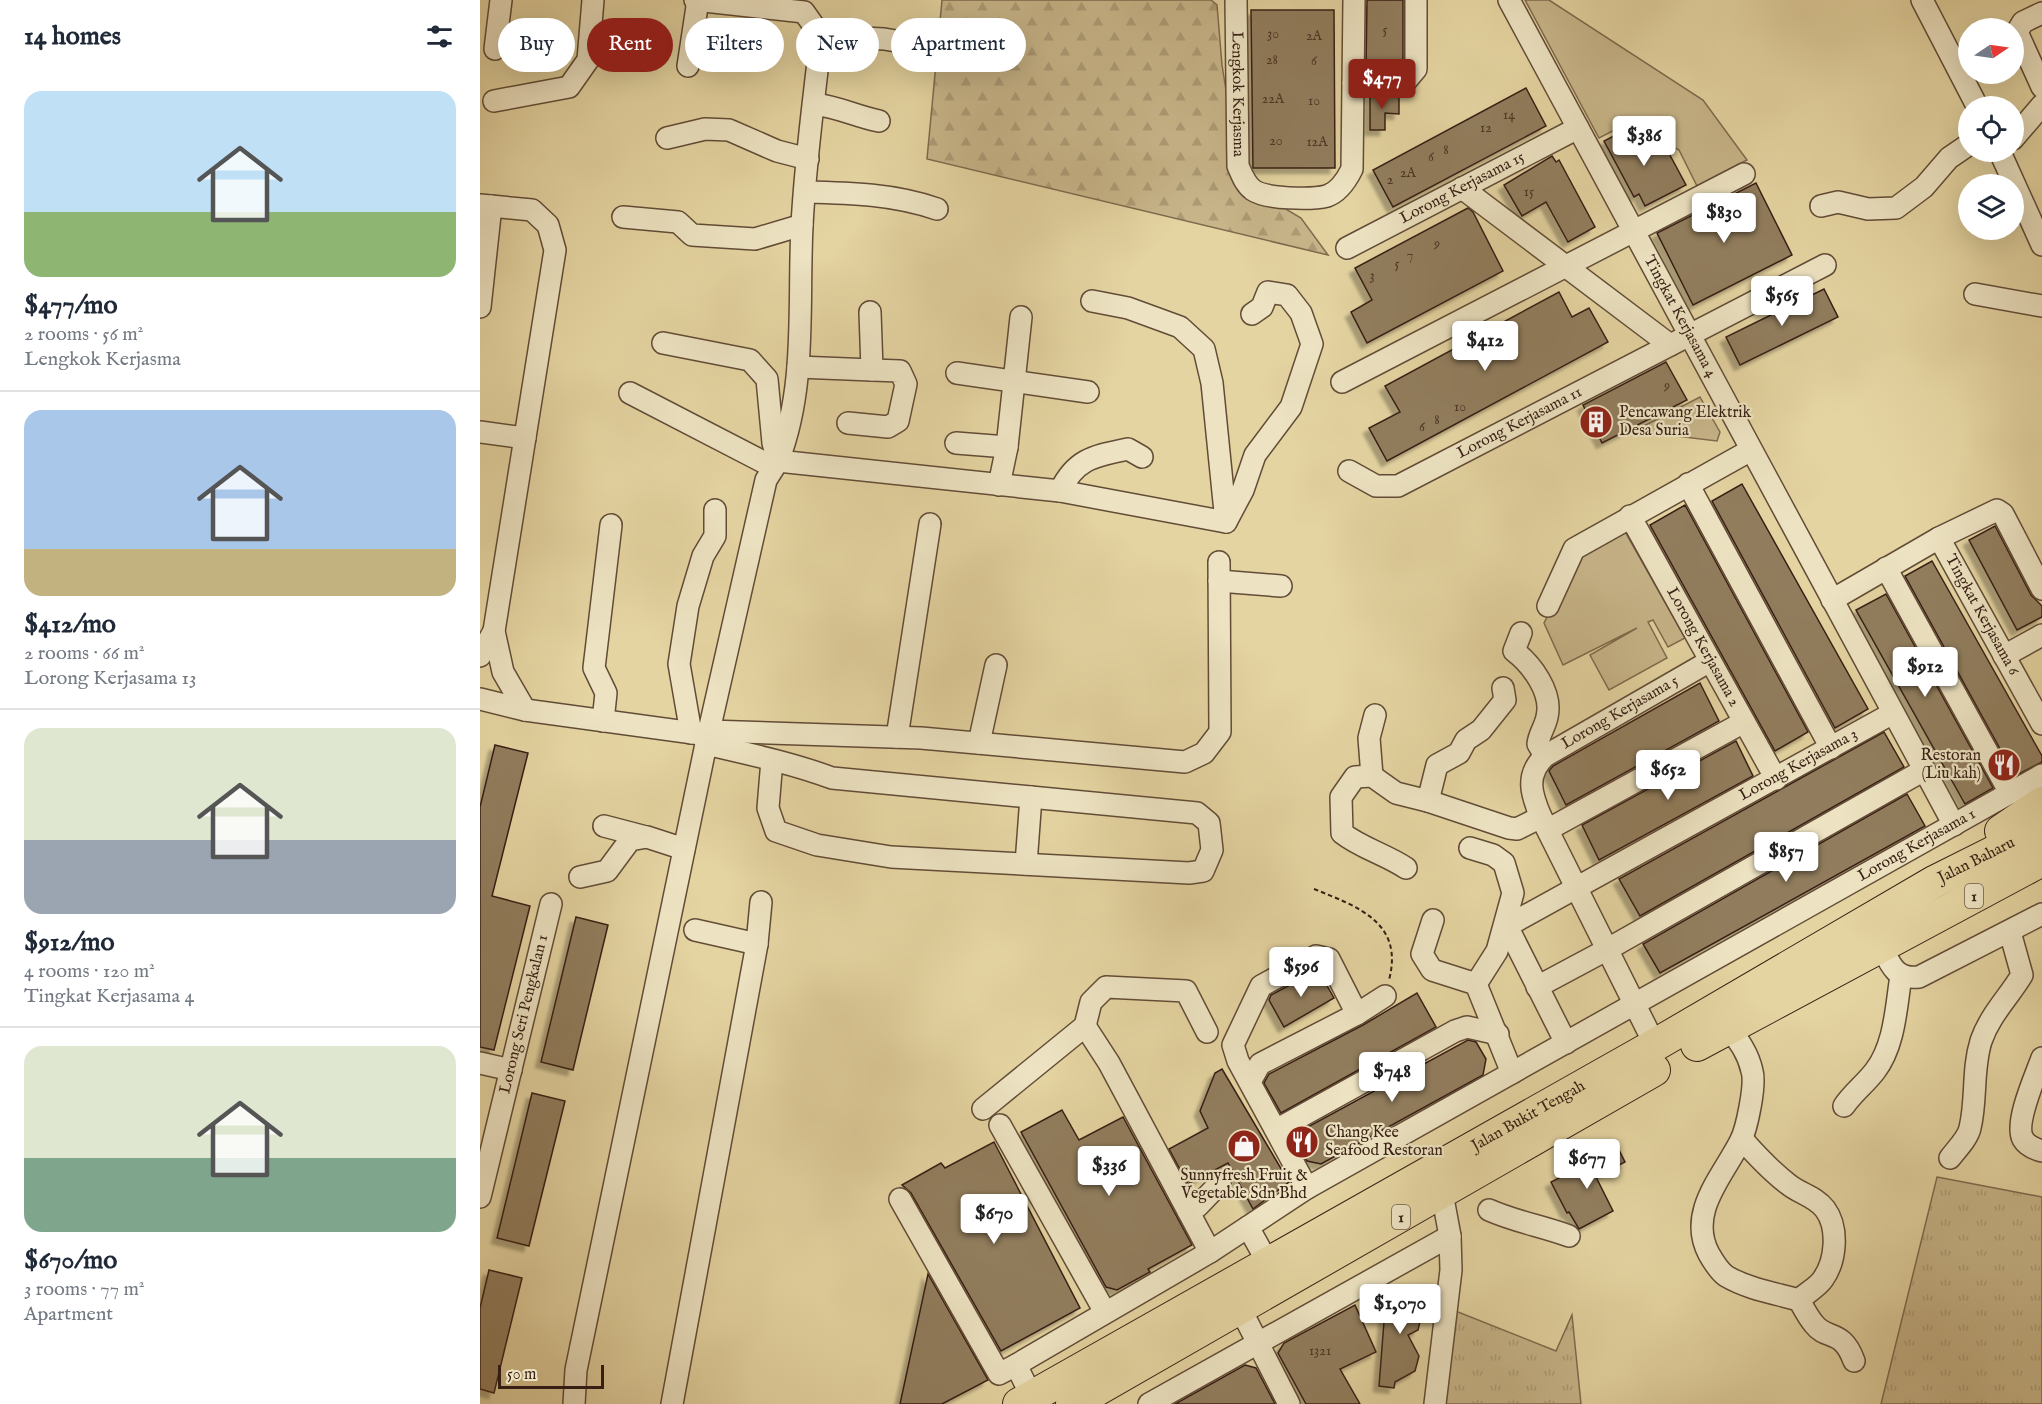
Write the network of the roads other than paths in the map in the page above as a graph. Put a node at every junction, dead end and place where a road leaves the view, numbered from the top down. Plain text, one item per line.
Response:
1 (501, 0) edge
2 (593, 0) edge
3 (697, 0) edge
4 (1236, 0) edge
5 (1354, 0) edge
6 (1416, 0) edge
7 (1509, 0) edge
8 (1922, 0) edge
9 (804, 6) edge
10 (2042, 13) edge
11 (695, 18) edge
12 (495, 49) dead end
13 (817, 72) edge
14 (1353, 82) junction
15 (2042, 87) edge
16 (1972, 96) edge
17 (494, 101) dead end
18 (814, 104) junction
19 (2042, 105) edge
20 (879, 121) dead end
21 (2024, 126) edge
22 (1578, 128) junction
23 (667, 138) dead end
24 (1958, 152) edge
25 (808, 159) junction
26 (2009, 162) edge
27 (1744, 174) dead end
28 (1462, 188) junction
29 (805, 192) junction
30 (486, 205) edge
31 (1821, 206) dead end
32 (937, 209) dead end
33 (623, 217) dead end
34 (802, 225) junction
35 (1634, 231) junction
36 (2042, 245) edge
37 (1347, 248) dead end
38 (1825, 265) dead end
39 (1564, 267) junction
40 (1975, 294) dead end
41 (1092, 301) dead end
42 (2042, 306) edge
43 (480, 307) edge
44 (870, 312) dead end
45 (1252, 314) dead end
46 (1021, 316) dead end
47 (1690, 335) junction
48 (663, 343) dead end
49 (1670, 345) junction
50 (798, 367) junction
51 (872, 370) junction
52 (957, 373) dead end
53 (1342, 382) dead end
54 (1014, 384) junction
55 (1088, 392) dead end
56 (630, 393) dead end
57 (848, 423) dead end
58 (480, 432) edge
59 (525, 438) junction
60 (956, 443) dead end
61 (1007, 447) junction
62 (1751, 450) junction
63 (1142, 457) dead end
64 (776, 464) junction
65 (1349, 471) dead end
66 (1688, 484) junction
67 (999, 485) junction
68 (1060, 491) junction
69 (715, 510) dead end
70 (1630, 516) junction
71 (1227, 522) junction
72 (930, 524) dead end
73 (611, 525) dead end
74 (1939, 538) junction
75 (1886, 567) junction
76 (1281, 586) dead end
77 (2042, 590) edge
78 (1832, 600) junction
79 (1548, 606) dead end
80 (494, 631) junction
81 (1521, 633) dead end
82 (2042, 635) edge
83 (480, 656) edge
84 (2004, 656) junction
85 (1710, 661) junction
86 (996, 665) dead end
87 (1503, 688) dead end
88 (480, 699) edge
89 (525, 710) junction
90 (1893, 713) junction
91 (2039, 713) edge
92 (1375, 715) dead end
93 (603, 721) junction
94 (1744, 722) junction
95 (704, 736) junction
96 (897, 737) junction
97 (979, 743) junction
98 (1831, 748) junction
99 (772, 760) junction
100 (1540, 762) junction
101 (1924, 770) junction
102 (1372, 776) junction
103 (2042, 776) edge
104 (1776, 779) junction
105 (2010, 794) junction
106 (1031, 797) junction
107 (1428, 801) junction
108 (2042, 803) edge
109 (1545, 823) junction
110 (1954, 825) junction
111 (604, 826) dead end
112 (2042, 828) edge
113 (647, 837) junction
114 (1470, 848) dead end
115 (684, 849) junction
116 (2042, 860) edge
117 (1026, 864) junction
118 (1406, 868) dead end
119 (580, 876) dead end
120 (2042, 878) edge
121 (1577, 888) junction
122 (1922, 889) junction
123 (761, 902) dead end
124 (551, 904) dead end
125 (2041, 916) edge
126 (1433, 920) dead end
127 (695, 930) dead end
128 (2010, 932) junction
129 (1894, 939) junction
130 (757, 944) junction
131 (1608, 949) junction
132 (1901, 976) junction
133 (1476, 984) junction
134 (1537, 987) junction
135 (1385, 996) road end
136 (1635, 1004) junction
137 (1357, 1014) junction
138 (1085, 1026) junction
139 (1728, 1027) junction
140 (1207, 1032) dead end
141 (1498, 1034) junction
142 (1566, 1043) junction
143 (1655, 1045) junction
144 (2042, 1058) edge
145 (480, 1062) edge
146 (511, 1070) junction
147 (1512, 1073) junction
148 (1250, 1082) junction
149 (1844, 1106) dead end
150 (983, 1110) dead end
151 (999, 1125) dead end
152 (1276, 1130) junction
153 (1742, 1139) junction
154 (2042, 1151) edge
155 (1950, 1158) dead end
156 (1220, 1183) dead end
157 (1307, 1188) junction
158 (1442, 1194) junction
159 (480, 1197) edge
160 (900, 1198) dead end
161 (1489, 1210) dead end
162 (1188, 1211) junction
163 (1248, 1227) junction
164 (1450, 1236) junction
165 (1569, 1236) dead end
166 (1210, 1252) junction
167 (1268, 1263) junction
168 (1799, 1300) junction
169 (1240, 1308) junction
170 (1105, 1312) junction
171 (1258, 1345) junction
172 (1854, 1361) dead end
173 (1016, 1365) junction
174 (1026, 1400) edge
175 (1430, 1401) edge
176 (574, 1404) edge
177 (672, 1404) edge
178 (1072, 1404) edge
179 (1149, 1404) edge
180 (1289, 1404) edge

1 - 12 street
2 - 17 street
3 - 9 street
3 - 11 street
4 - 14 street, Lengkok Kerjasma
5 - 14 street, Lengkok Kerjasma
6 - 14 street
7 - 22 street, Tingkat Kerjasama 4
8 - 16 street
10 - 15 street
13 - 18 street
18 - 20 street
18 - 25 street
19 - 21 street
22 - 28 street, Lorong Kerjasama 15
22 - 35 street, Tingkat Kerjasama 4
23 - 25 street
24 - 31 street
25 - 29 street
26 - 36 street
27 - 35 street
28 - 37 street, Lorong Kerjasama 15
28 - 39 street
29 - 32 street
29 - 34 street
30 - 43 street
30 - 59 street
33 - 34 street
34 - 50 street
35 - 39 street
35 - 47 street, Tingkat Kerjasama 4
38 - 47 street, Lorong Kerjasama 11
39 - 49 street
39 - 53 street
40 - 42 street
41 - 71 street
44 - 51 street
45 - 71 street
46 - 54 street
47 - 49 street, Lorong Kerjasama 11
47 - 62 street, Tingkat Kerjasama 4
48 - 64 street
49 - 65 street, Lorong Kerjasama 11
50 - 51 street
50 - 64 street
51 - 57 street
52 - 54 street
54 - 55 street
54 - 61 street
56 - 64 street
58 - 59 street
59 - 80 street
60 - 61 street
61 - 67 street
62 - 66 street
62 - 78 street, Tingkat Kerjasama 4
63 - 68 street
64 - 67 street
64 - 95 street
66 - 70 street
66 - 98 street
67 - 68 street
68 - 71 street
69 - 95 street
70 - 79 street
70 - 85 street, Lorong Kerjasama 2
72 - 96 street
73 - 93 street
74 - 75 street
74 - 77 street
74 - 84 street, Tingkat Kerjasama 6
75 - 78 street
75 - 105 street
76 - 97 street
78 - 90 street, Tingkat Kerjasama 4
80 - 83 street
80 - 89 street
81 - 100 street
82 - 84 street
84 - 91 street, Tingkat Kerjasama 6
85 - 94 street, Lorong Kerjasama 2
85 - 100 street, Lorong Kerjasama 5
86 - 97 street
87 - 107 street
88 - 89 street
89 - 93 street
90 - 98 street, Lorong Kerjasama 3
90 - 101 street, Tingkat Kerjasama 4
92 - 102 street
93 - 95 street
94 - 104 street, Lorong Kerjasama 2
94 - 109 street
95 - 96 street
95 - 99 street
95 - 115 street
96 - 97 street
98 - 104 street, Lorong Kerjasama 3
99 - 106 street
99 - 117 street
100 - 109 street
101 - 110 street, Tingkat Kerjasama 4
101 - 131 street
102 - 107 street
102 - 118 street
103 - 105 street, Lorong Kerjasama 1
104 - 121 street, Lorong Kerjasama 3
105 - 110 street, Lorong Kerjasama 1
106 - 117 street
106 - 117 street
107 - 109 street
108 - 122 highway
109 - 121 street
110 - 136 street, Lorong Kerjasama 1
111 - 113 street
112 - 122 highway, Jalan Baharu / 1
113 - 115 street
113 - 119 street
114 - 133 street
115 - 176 street
116 - 129 highway, Jalan Baharu / 1
120 - 129 highway
121 - 131 street
121 - 134 street, Lorong Kerjasama 3
122 - 143 highway, Jalan Bukit Tengah / 1
123 - 130 street
124 - 146 street, Lorong Seri Pengkalan 1
125 - 128 street
126 - 133 street
127 - 130 street
128 - 132 street
128 - 155 street
129 - 132 street
129 - 139 highway, Jalan Bukit Tengah / 1
130 - 177 street
131 - 134 street
131 - 136 street
132 - 149 street
133 - 141 street
134 - 142 street
135 - 137 street
136 - 142 street, Lorong Kerjasama 1
136 - 143 street
137 - 148 street
137 - 148 street
138 - 140 street
138 - 150 street
138 - 162 street
139 - 153 street
139 - 158 highway, Jalan Bukit Tengah / 1
141 - 147 street
141 - 152 street
142 - 147 street, Lorong Kerjasama 1
143 - 167 highway, Jalan Bukit Tengah / 1
144 - 154 street
145 - 146 street
146 - 159 street, Lorong Seri Pengkalan 1
147 - 157 street, Lorong Kerjasama 1
148 - 152 street
151 - 170 street
152 - 157 street
153 - 168 street
153 - 168 street
156 - 162 street
157 - 163 street, Lorong Kerjasama 1
158 - 164 street
158 - 169 highway, Jalan Bukit Tengah / 1
160 - 173 street
161 - 165 street
162 - 166 street
163 - 166 street, Lorong Kerjasama 1
163 - 167 street
164 - 171 street
164 - 175 street
166 - 170 street, Lorong Kerjasama 1
167 - 174 highway, Jalan Bukit Tengah / 1
168 - 172 street
169 - 171 street
169 - 178 highway, Jalan Bukit Tengah / 1
170 - 173 street, Lorong Kerjasama 1
171 - 179 street
171 - 180 street
173 - 174 street

